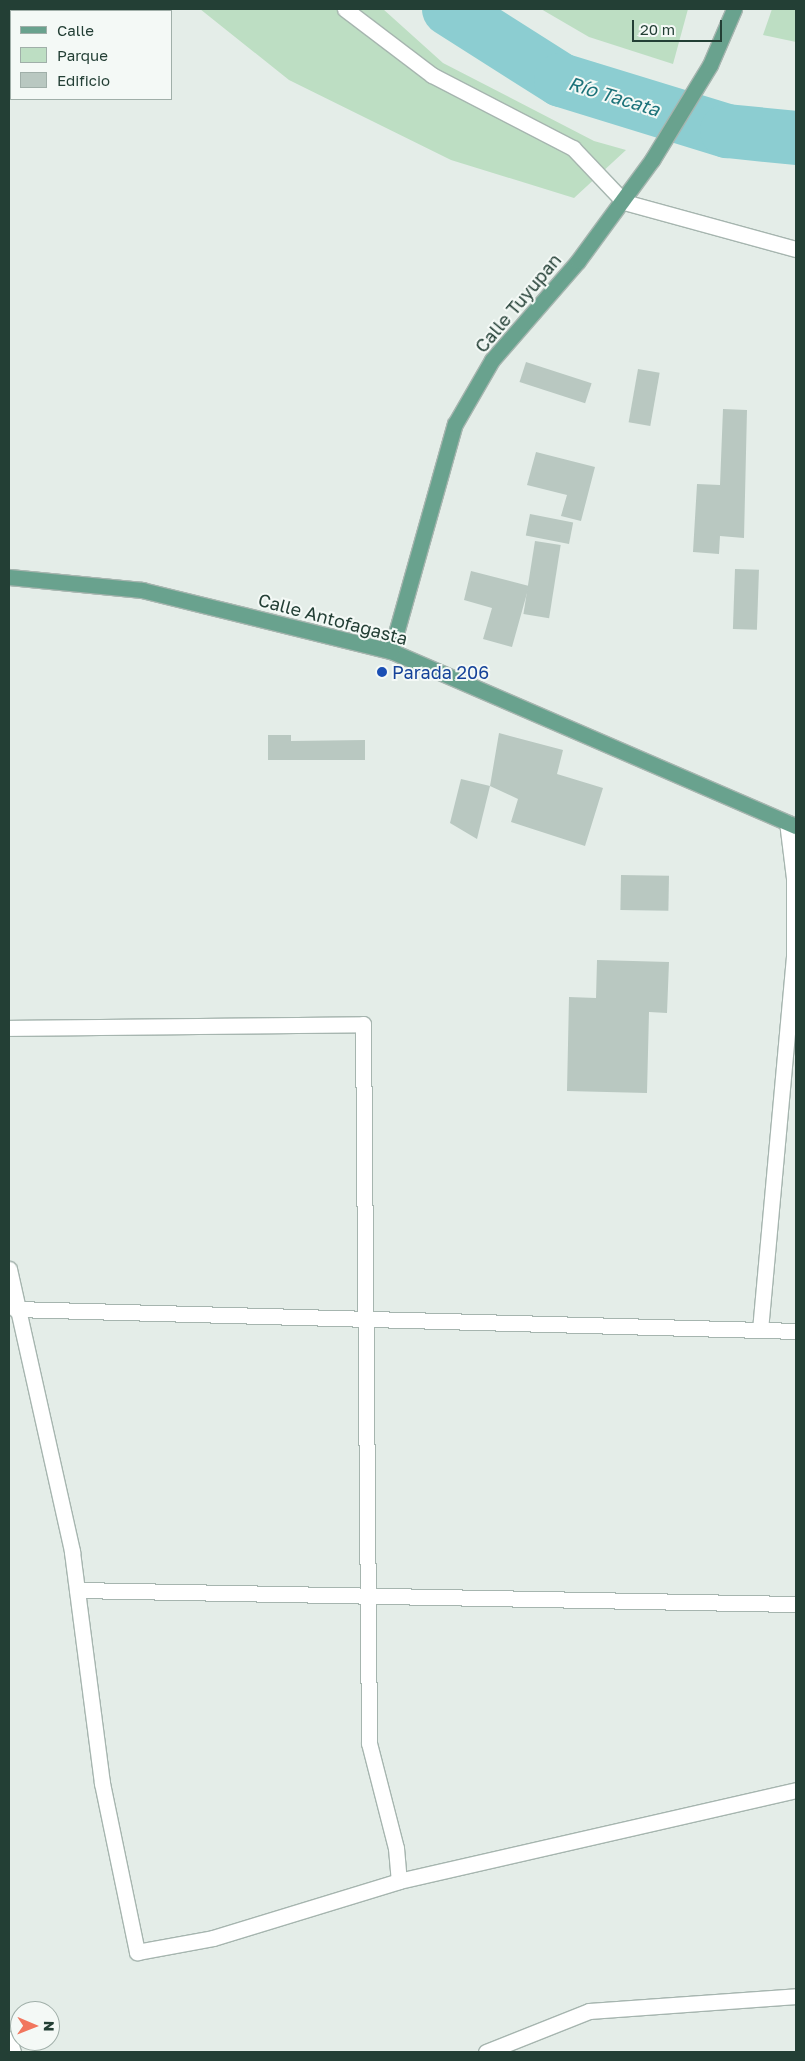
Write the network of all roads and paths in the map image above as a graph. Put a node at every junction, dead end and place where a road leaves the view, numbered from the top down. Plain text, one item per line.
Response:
1 (345, 9) edge
2 (734, 9) edge
3 (624, 202) junction
4 (796, 249) edge
5 (9, 577) edge
6 (392, 651) junction
7 (792, 824) edge
8 (9, 1028) edge
9 (9, 1269) edge
10 (15, 1309) junction
11 (365, 1320) junction
12 (760, 1330) junction
13 (796, 1331) edge
14 (77, 1590) junction
15 (366, 1597) junction
16 (796, 1604) edge
17 (796, 1790) edge
18 (400, 1881) junction
19 (796, 1996) edge
20 (9, 2039) edge
21 (13, 2052) edge
22 (486, 2052) edge

1 - 3 street
2 - 3 main road, Calle Tuyupan
3 - 4 street
3 - 6 main road, Calle Tuyupan
5 - 6 main road, Calle Antofagasta
6 - 7 main road, Calle Antofagasta
7 - 12 street
8 - 11 street
9 - 10 street
10 - 11 street
10 - 14 street
11 - 12 street
11 - 15 street
12 - 13 street
14 - 15 street
14 - 18 street
15 - 16 street
15 - 18 street
17 - 18 street
19 - 22 street
20 - 21 street

